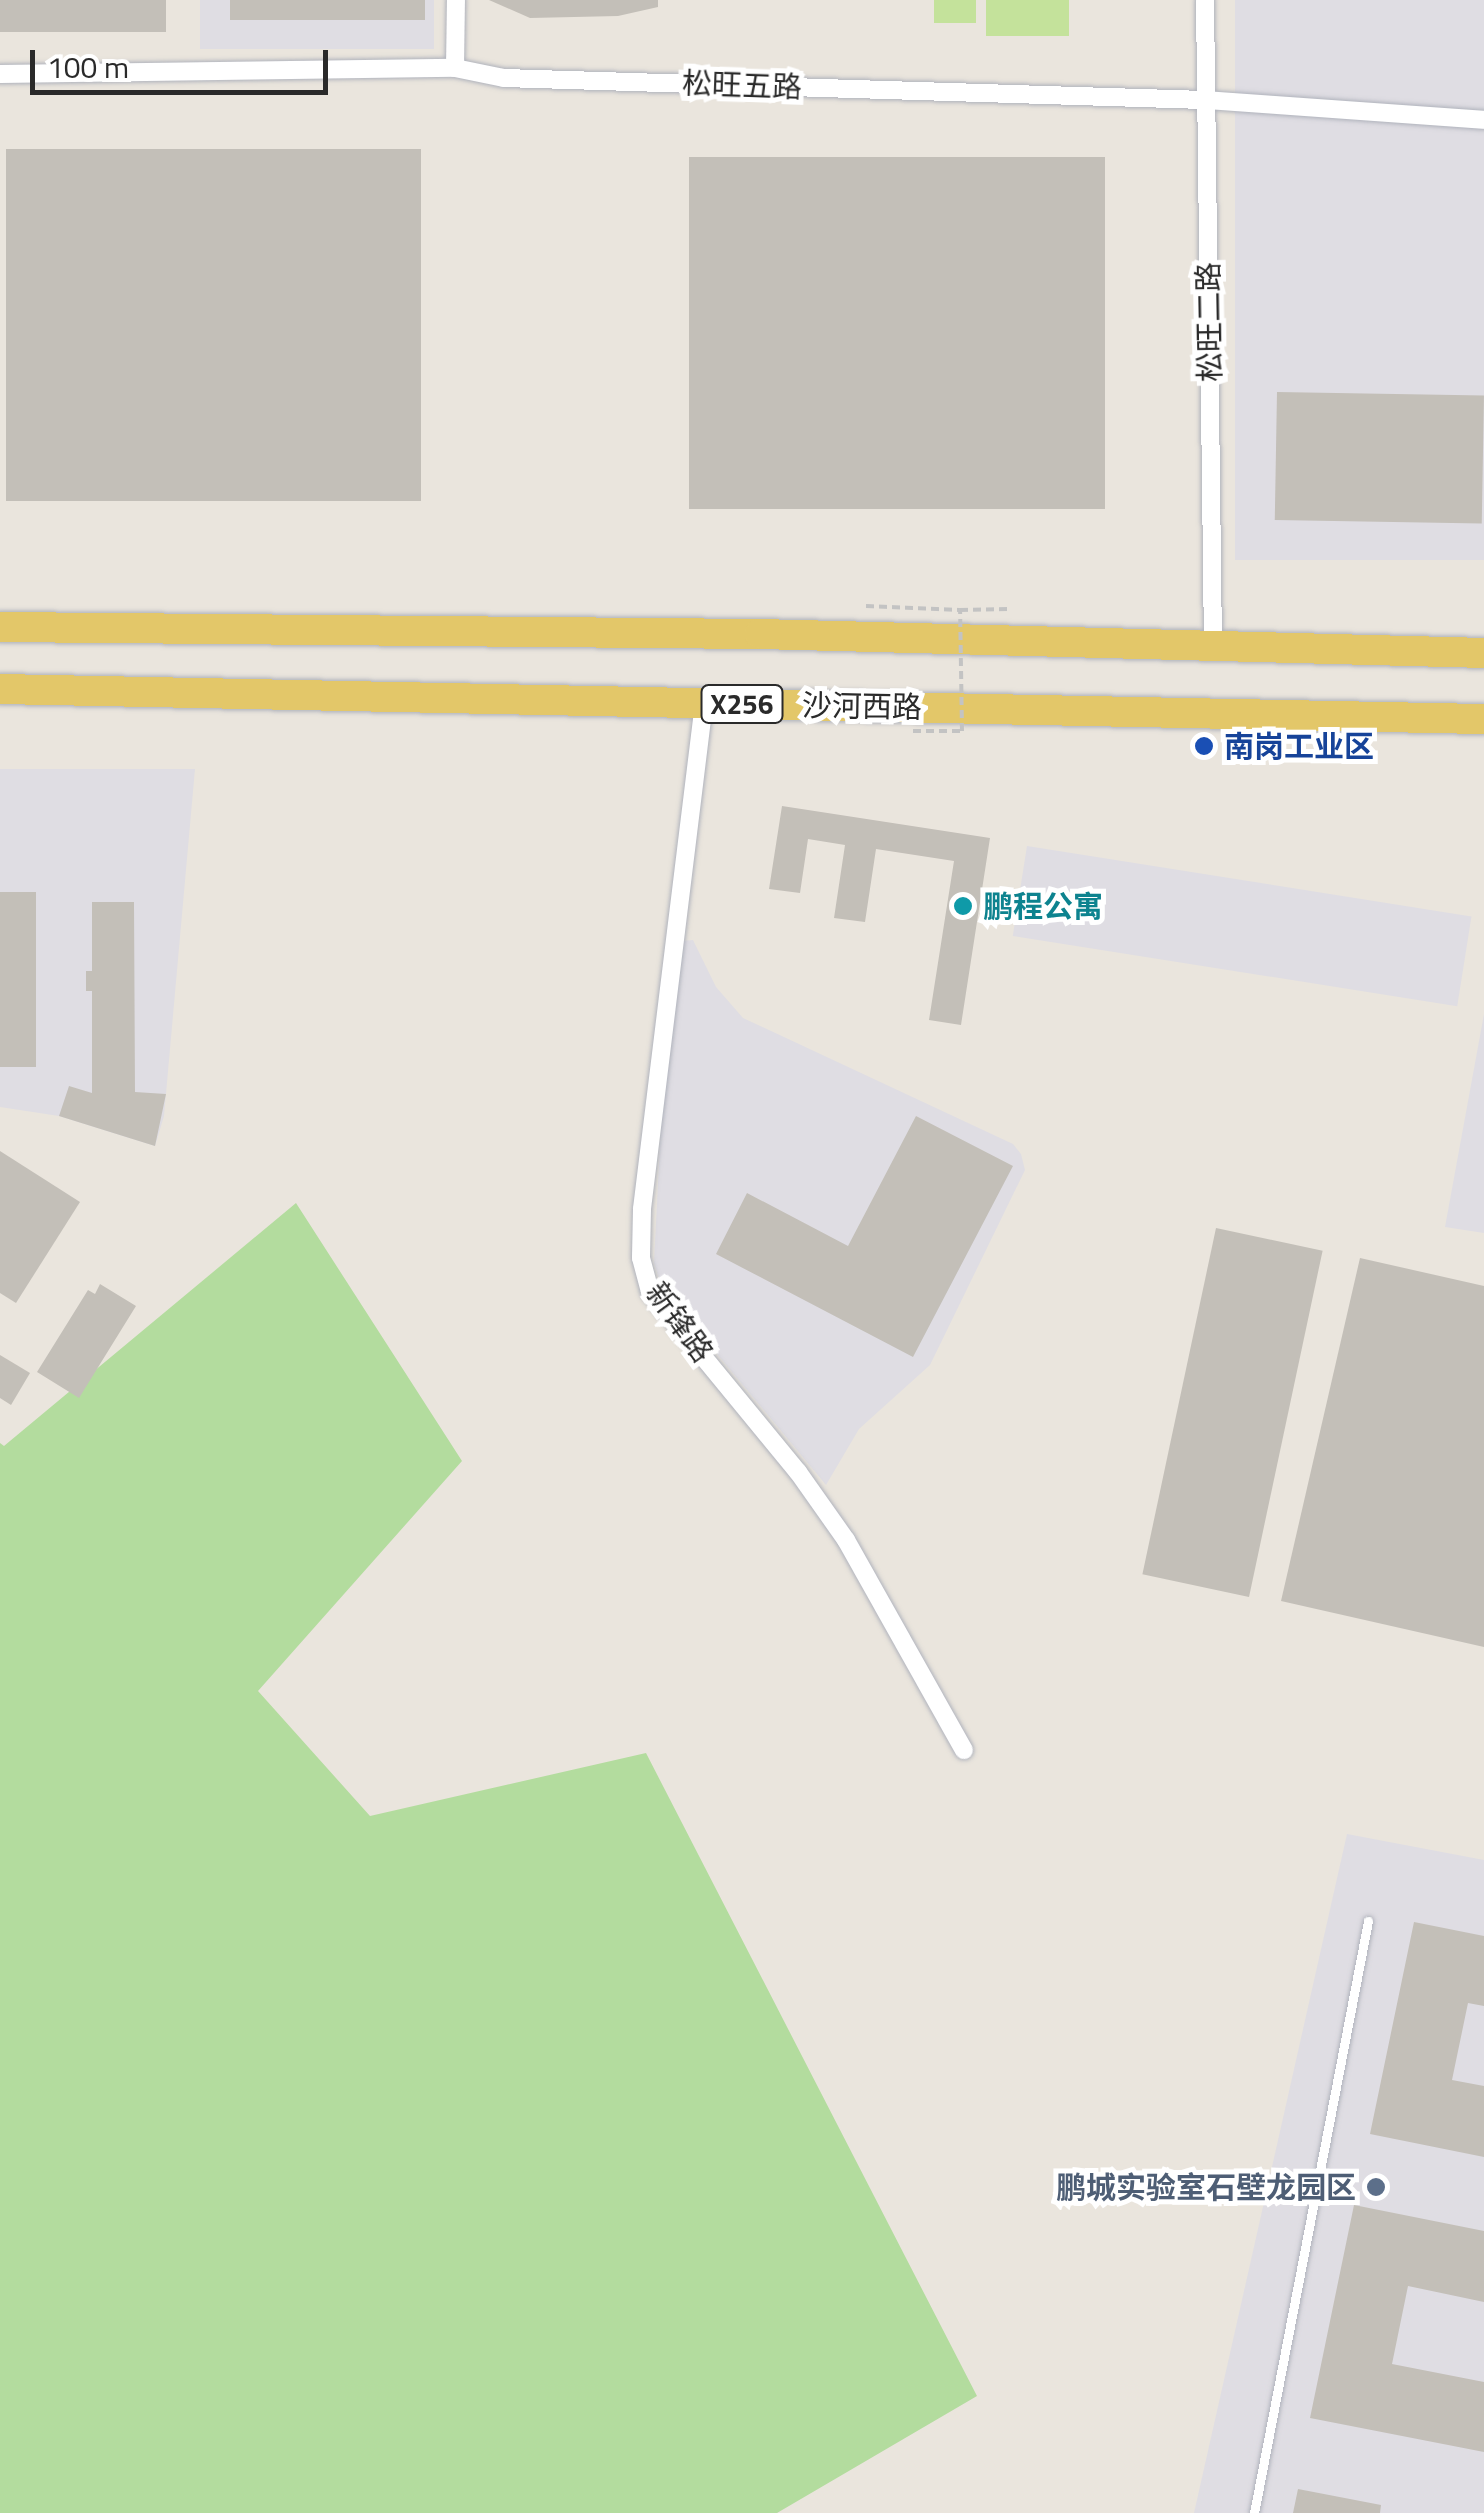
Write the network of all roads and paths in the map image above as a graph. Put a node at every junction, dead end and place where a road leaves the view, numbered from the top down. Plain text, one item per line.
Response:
1 (456, 0) edge
2 (1205, 0) edge
3 (454, 68) junction
4 (0, 74) edge
5 (1206, 100) junction
6 (1484, 120) edge
7 (866, 606) dead end
8 (1008, 609) dead end
9 (960, 610) junction
10 (0, 627) edge
11 (1213, 644) junction
12 (1484, 653) edge
13 (0, 688) edge
14 (704, 703) junction
15 (1484, 719) edge
16 (913, 732) dead end
17 (964, 1750) dead end
18 (1368, 1921) dead end
19 (1254, 2513) edge

1 - 3 street
2 - 5 street, 松旺二路
3 - 4 street, 松旺五路
3 - 5 street, 松旺五路
5 - 6 street, 松旺五路
5 - 11 street, 松旺二路
7 - 9 path
8 - 9 path, bridge
9 - 16 path, bridge
10 - 11 main road
11 - 12 main road
13 - 14 main road, 沙河西路 / X256
14 - 15 main road, 沙河西路 / X256
14 - 17 street, 新锋路
18 - 19 lane

